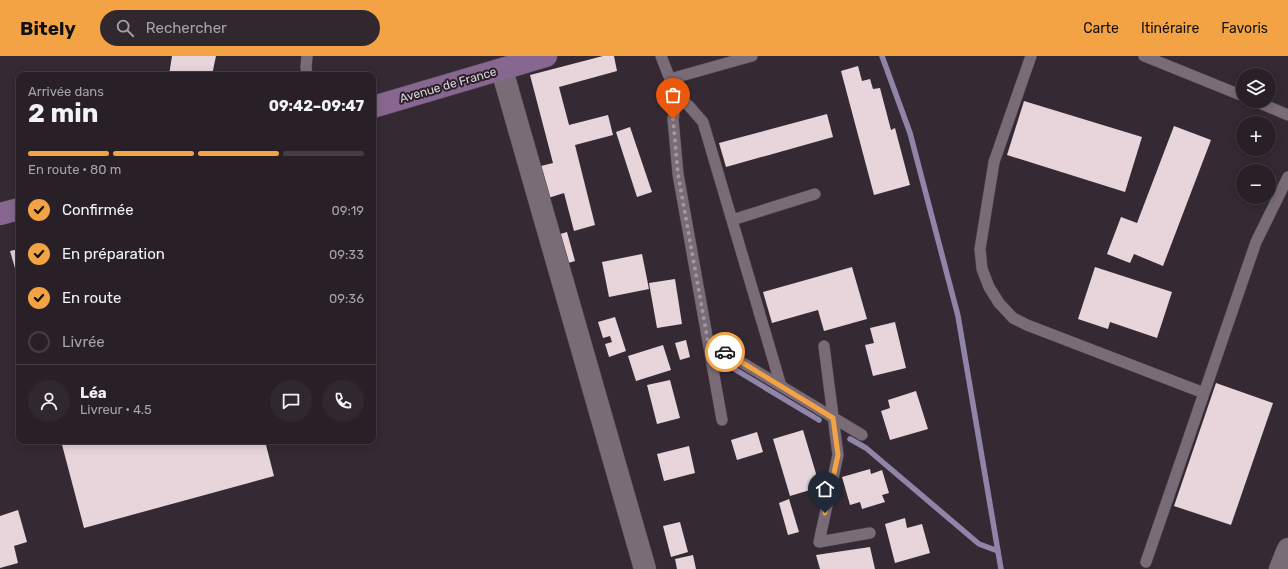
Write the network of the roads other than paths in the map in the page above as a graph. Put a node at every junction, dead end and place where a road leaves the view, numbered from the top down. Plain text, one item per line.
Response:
1 (307, 56) edge
2 (546, 56) edge
3 (661, 56) edge
4 (752, 56) edge
5 (1031, 56) edge
6 (1144, 56) edge
7 (502, 70) junction
8 (307, 72) edge
9 (670, 80) junction
10 (1236, 93) edge
11 (677, 97) junction
12 (376, 106) edge
13 (1273, 108) edge
14 (1288, 114) edge
15 (1288, 178) edge
16 (816, 194) dead end
17 (16, 210) edge
18 (0, 214) edge
19 (732, 220) junction
20 (708, 342) junction
21 (824, 346) dead end
22 (781, 386) junction
23 (1204, 393) junction
24 (833, 418) junction
25 (722, 420) dead end
26 (862, 435) dead end
27 (870, 533) dead end
28 (1288, 549) edge
29 (1146, 562) dead end
30 (645, 569) edge
31 (1280, 569) edge

1 - 8 lane
2 - 7 main road, Avenue de France
3 - 9 lane
4 - 9 lane
5 - 23 lane
6 - 10 lane
7 - 12 main road, Avenue de France
7 - 30 street
9 - 11 lane
11 - 19 lane
11 - 20 lane
13 - 14 lane
15 - 23 lane
16 - 19 lane
17 - 18 main road
19 - 22 lane
20 - 22 lane
20 - 25 lane
21 - 24 lane
22 - 24 lane
23 - 29 lane
24 - 26 lane
24 - 27 lane
28 - 31 street

